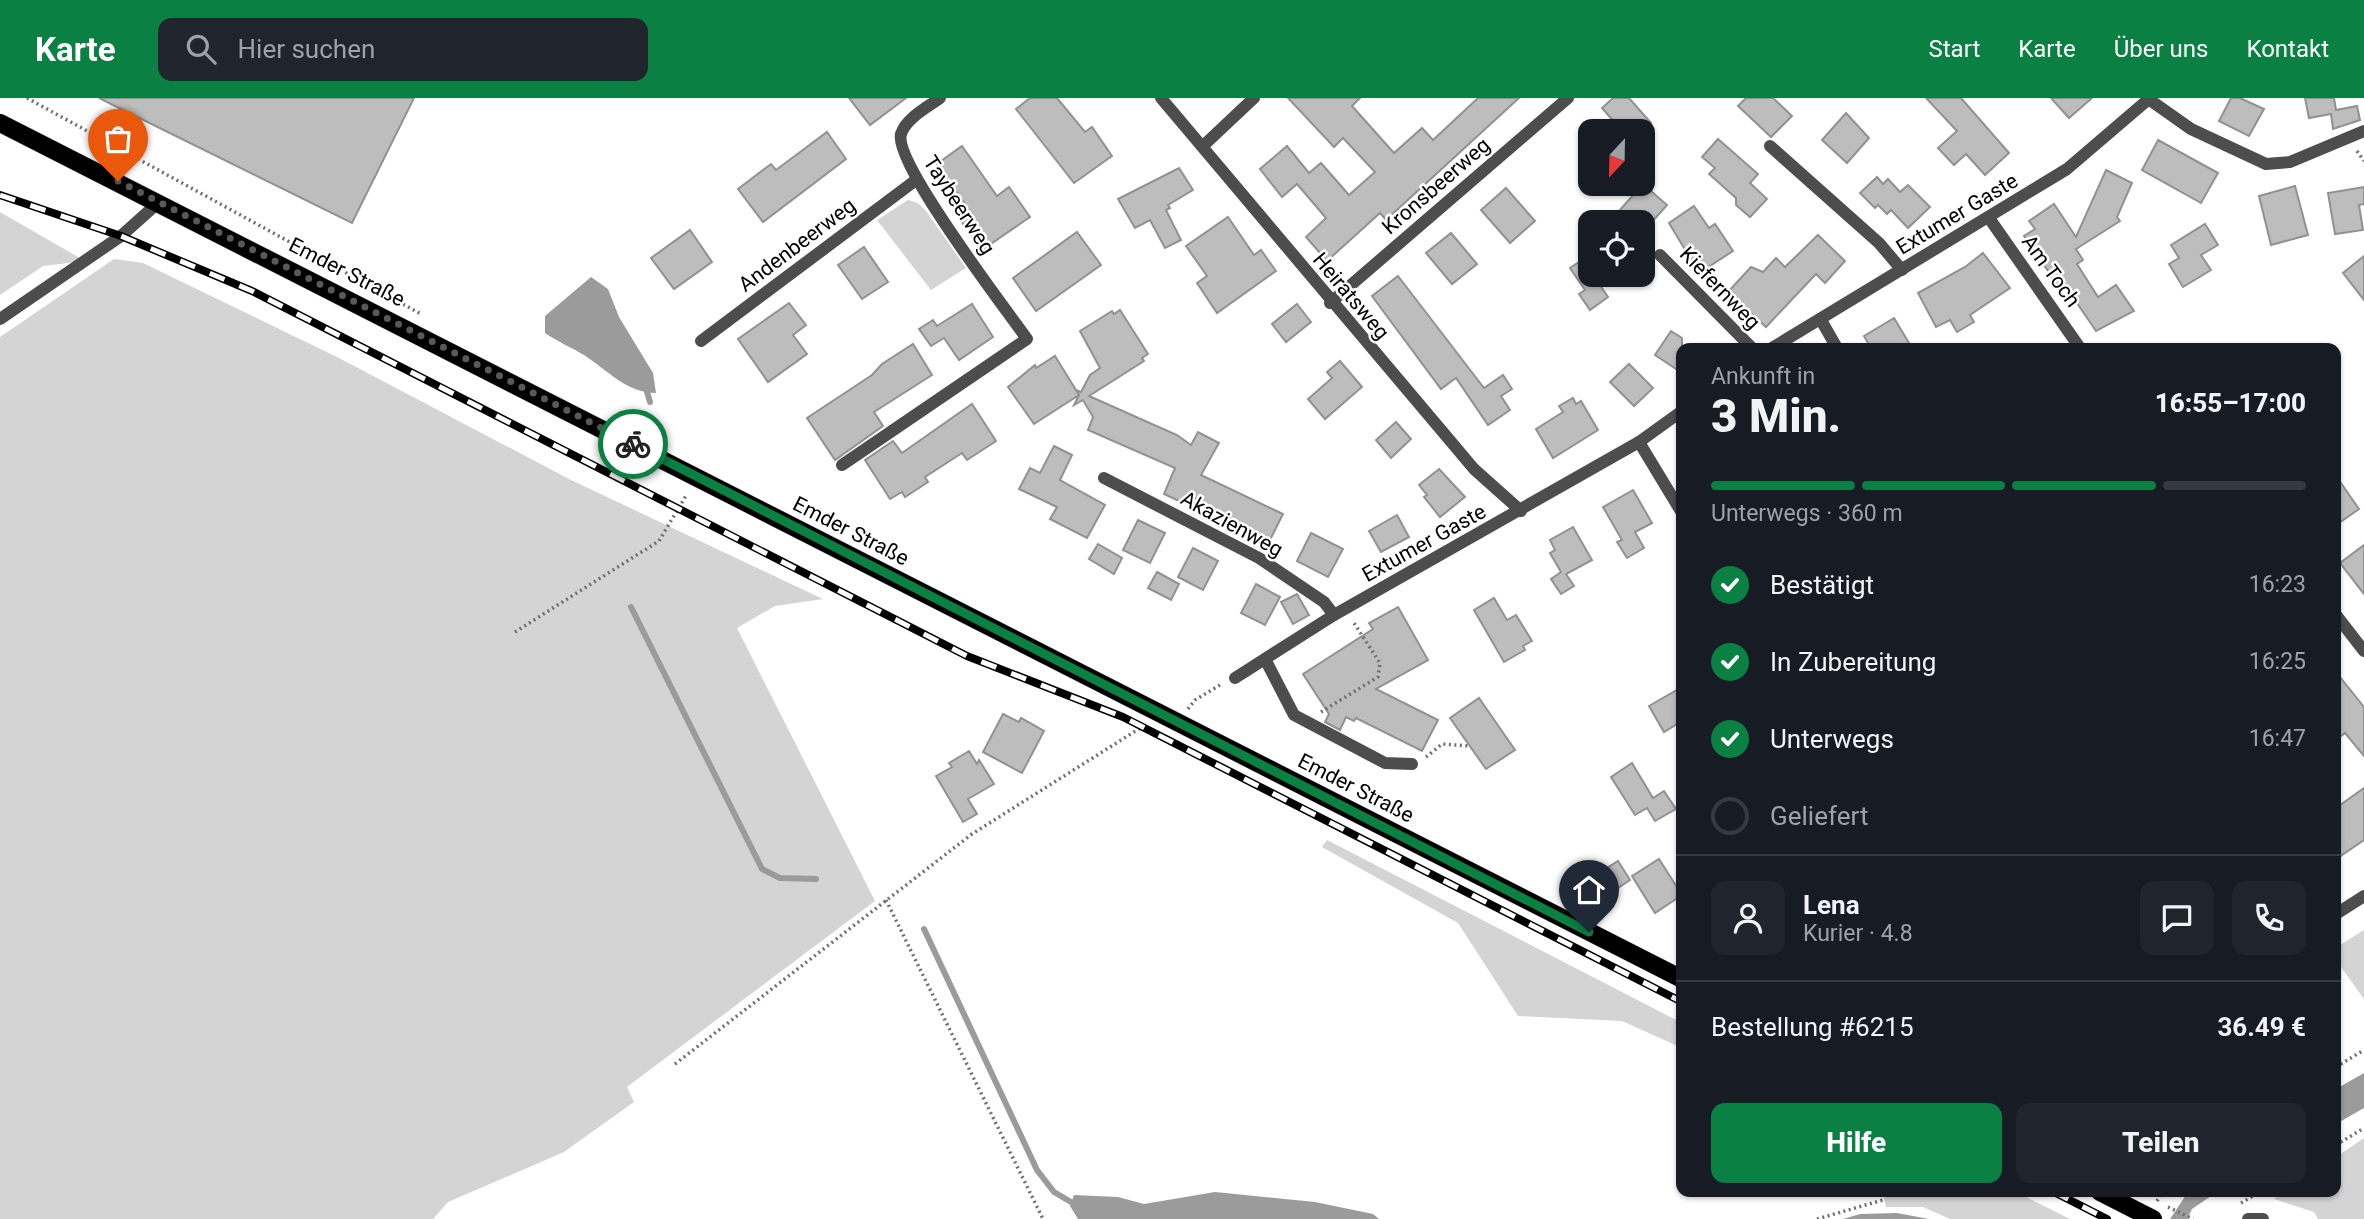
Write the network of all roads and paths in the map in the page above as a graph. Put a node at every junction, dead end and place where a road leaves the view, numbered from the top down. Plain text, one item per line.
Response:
1 (940, 98) edge
2 (1161, 98) edge
3 (1254, 98) edge
4 (1568, 98) edge
5 (2150, 99) edge
6 (0, 123) edge
7 (2364, 131) edge
8 (1203, 146) junction
9 (1770, 146) dead end
10 (916, 180) junction
11 (159, 202) junction
12 (1989, 218) junction
13 (1660, 255) dead end
14 (1902, 270) junction
15 (1330, 303) junction
16 (0, 319) edge
17 (1821, 320) junction
18 (701, 341) dead end
19 (1747, 343) edge
20 (1781, 343) edge
21 (1834, 343) edge
22 (2076, 343) edge
23 (1676, 415) edge
24 (1639, 442) junction
25 (842, 465) dead end
26 (697, 477) junction
27 (1104, 478) dead end
28 (1676, 503) edge
29 (1521, 511) junction
30 (1339, 612) junction
31 (2341, 622) edge
32 (515, 632) dead end
33 (2364, 652) edge
34 (1265, 659) junction
35 (1235, 678) joint
36 (1153, 710) junction
37 (1187, 711) dead end
38 (1311, 723) junction
39 (1470, 746) dead end
40 (1412, 764) joint
41 (2364, 896) edge
42 (886, 900) junction
43 (2341, 911) edge
44 (1676, 976) edge
45 (2364, 1050) edge
46 (675, 1063) dead end
47 (2341, 1063) edge
48 (2364, 1128) edge
49 (2341, 1142) edge
50 (2118, 1197) edge
51 (2252, 1197) edge
52 (1883, 1200) dead end
53 (2239, 1205) dead end
54 (2158, 1208) edge
55 (2191, 1218) edge
56 (1043, 1219) edge
57 (1817, 1219) edge
58 (2248, 1219) edge
59 (2263, 1219) edge

1 - 10 street, Taybeerweg
2 - 8 street, Heiratsweg
3 - 8 street
4 - 15 street, Kronsbeerweg
5 - 7 street
5 - 12 street, Extumer Gaste
6 - 11 main road, Emder Straße
8 - 15 street, Heiratsweg
9 - 14 street
10 - 18 street, Andenbeerweg
10 - 25 street, Taybeerweg
11 - 16 street
11 - 26 main road, Emder Straße
12 - 14 street, Extumer Gaste
12 - 22 street, Am Toch
13 - 19 street, Kiefernweg
14 - 17 street, Extumer Gaste
15 - 29 street, Heiratsweg
17 - 20 street, Extumer Gaste
17 - 21 street
23 - 24 street, Extumer Gaste
24 - 28 street
24 - 29 street, Extumer Gaste
26 - 32 path
26 - 36 main road, Emder Straße
27 - 30 street, Akazienweg
29 - 30 street, Extumer Gaste
30 - 34 street, Extumer Gaste
30 - 38 path
31 - 33 street
34 - 35 street, Extumer Gaste
34 - 38 street
35 - 37 path
36 - 42 path
36 - 44 main road, Emder Straße
38 - 40 street
39 - 40 path
41 - 43 street
42 - 46 path
42 - 56 path
45 - 47 path
48 - 49 path
50 - 54 main road
51 - 53 path
52 - 57 path
54 - 55 path
58 - 59 street

